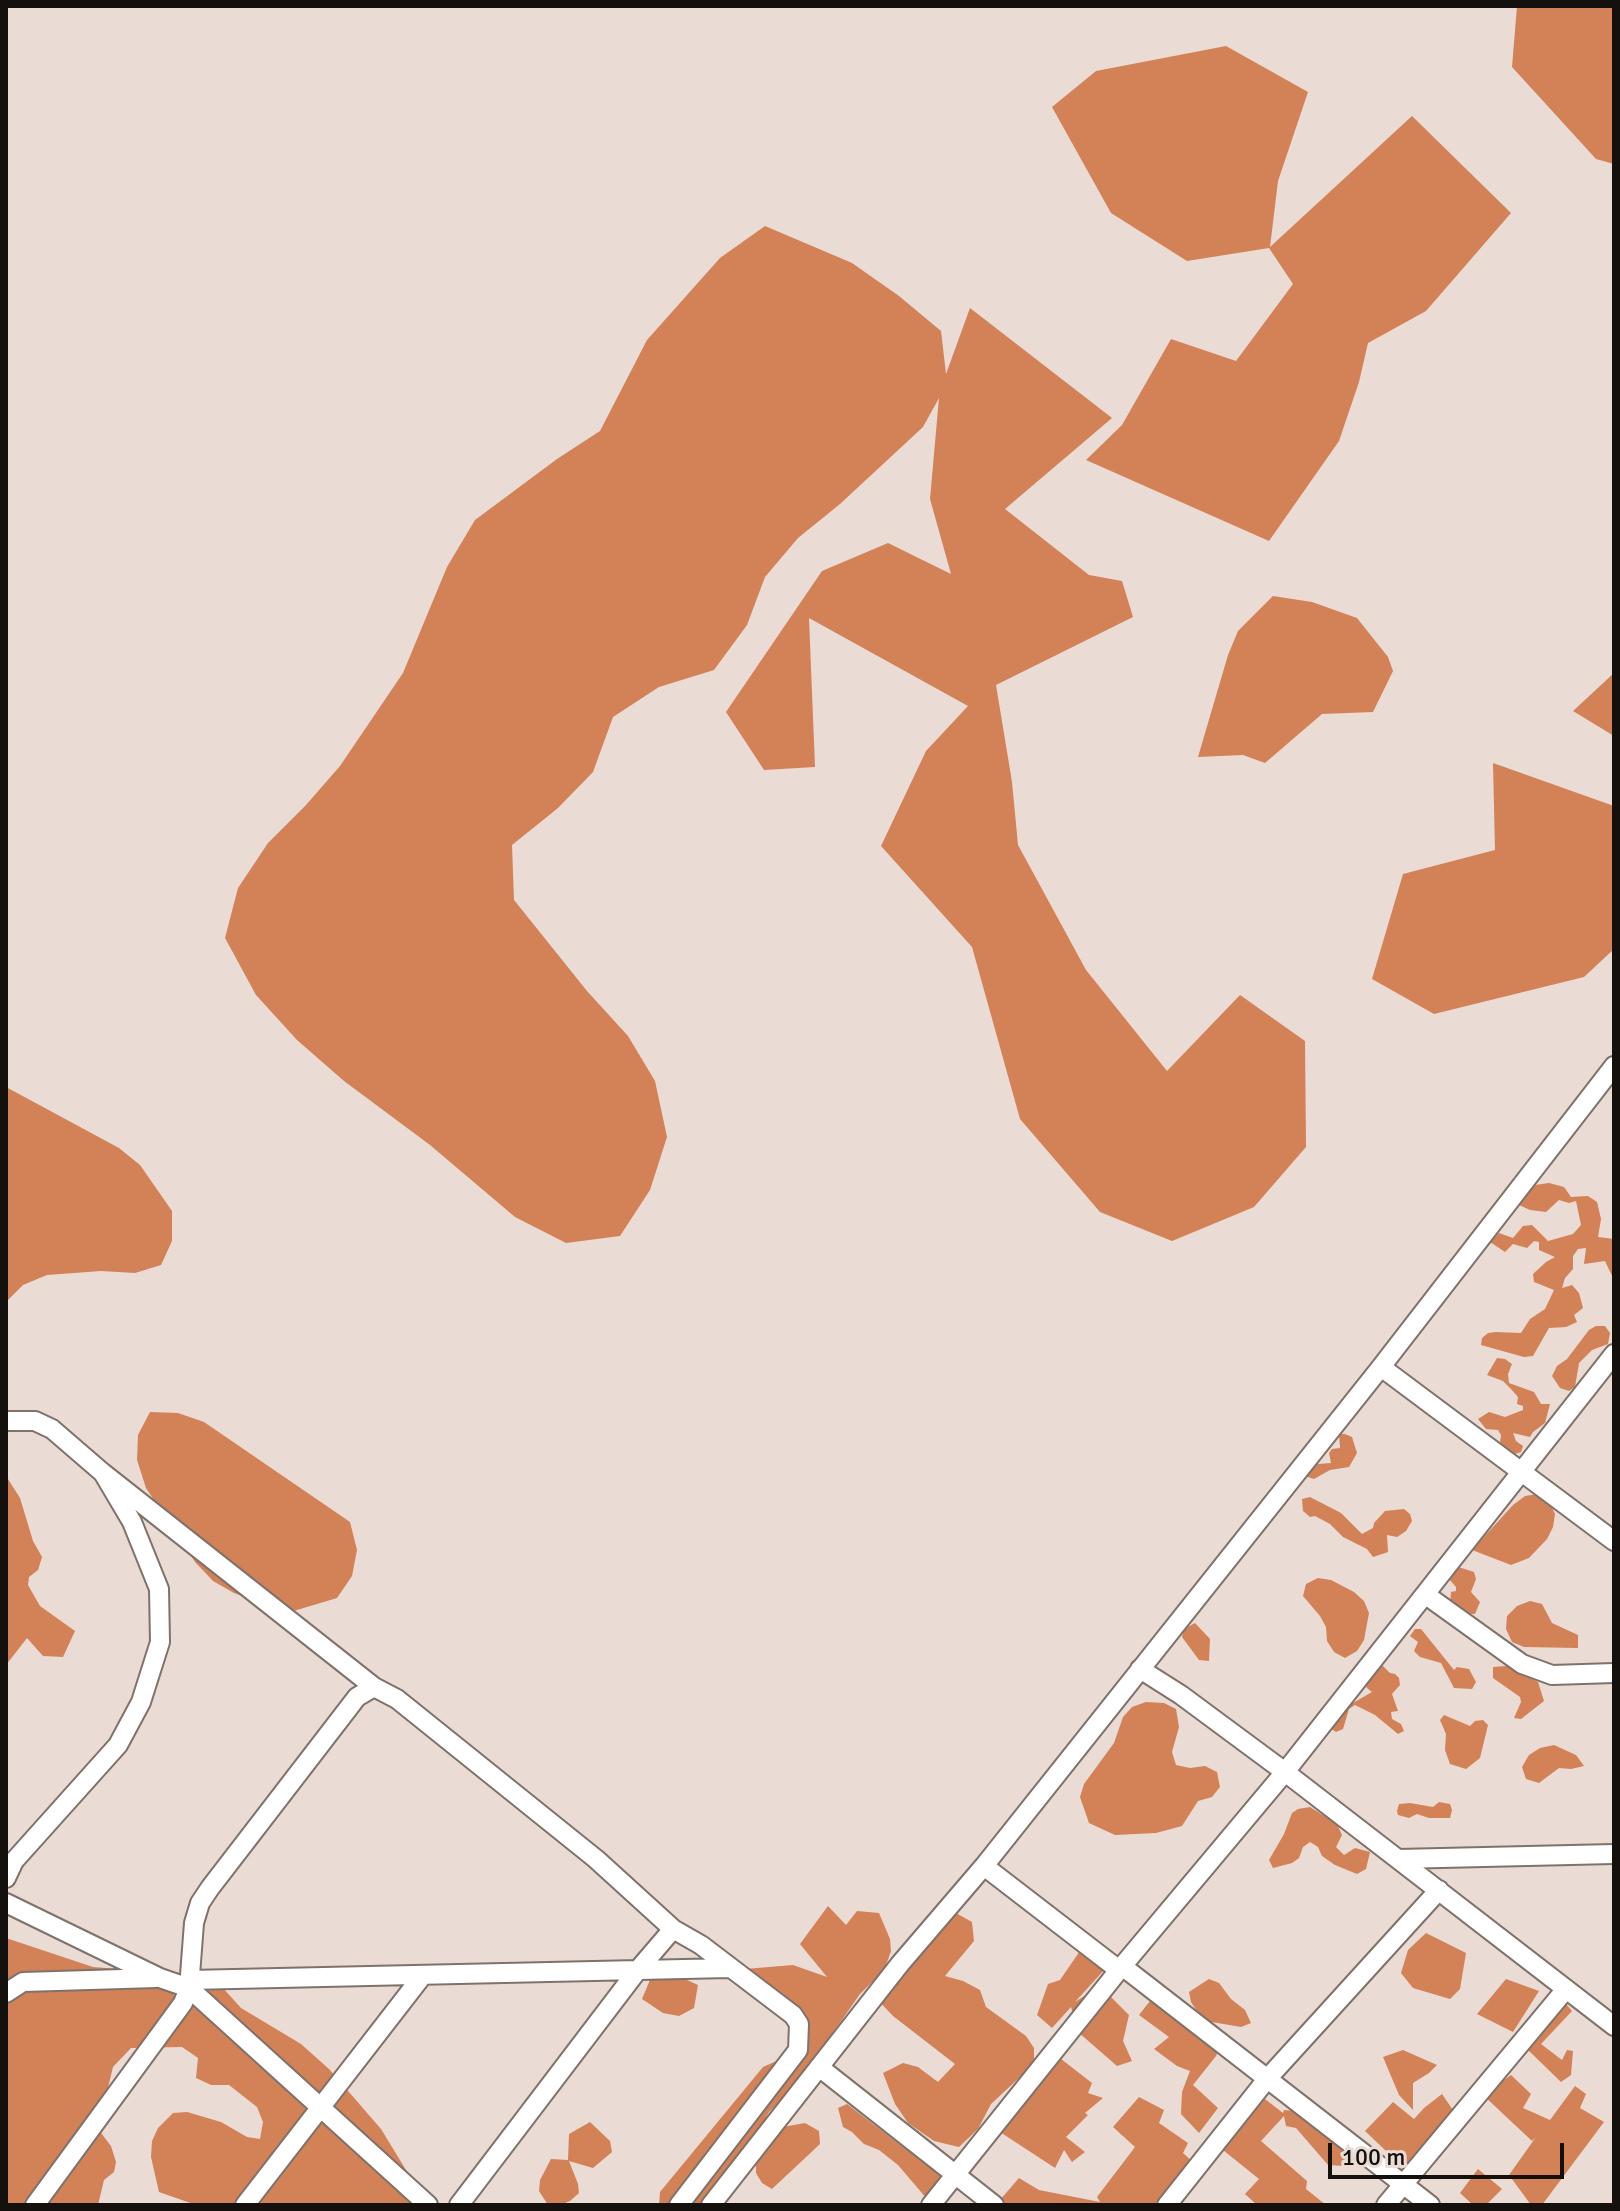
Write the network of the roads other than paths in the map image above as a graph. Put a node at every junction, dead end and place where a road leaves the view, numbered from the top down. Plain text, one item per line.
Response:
1 (1614, 1066) edge
2 (1614, 1354) edge
3 (1381, 1367) junction
4 (6, 1421) edge
5 (103, 1473) junction
6 (1522, 1473) junction
7 (1614, 1541) edge
8 (1426, 1595) junction
9 (1140, 1669) junction
10 (1614, 1673) edge
11 (374, 1687) junction
12 (1285, 1772) junction
13 (1614, 1854) edge
14 (1398, 1859) junction
15 (984, 1866) junction
16 (6, 1878) edge
17 (1439, 1890) junction
18 (6, 1903) edge
19 (673, 1929) junction
20 (729, 1968) junction
21 (1120, 1968) junction
22 (637, 1971) junction
23 (423, 1975) junction
24 (160, 1978) junction
25 (189, 1984) junction
26 (1566, 1989) junction
27 (6, 1993) edge
28 (1614, 2026) edge
29 (819, 2067) junction
30 (1267, 2079) junction
31 (319, 2108) junction
32 (955, 2175) junction
33 (1402, 2184) junction
34 (35, 2205) edge
35 (245, 2205) edge
36 (428, 2205) edge
37 (459, 2205) edge
38 (679, 2205) edge
39 (711, 2205) edge
40 (931, 2205) edge
41 (994, 2205) edge
42 (1167, 2205) edge
43 (1386, 2205) edge
44 (1430, 2205) edge

1 - 3 street
2 - 6 street
3 - 6 street
3 - 9 street
4 - 5 street
5 - 11 street
5 - 16 street
6 - 7 street
6 - 8 street
8 - 10 street
8 - 12 street
9 - 12 street
9 - 15 street
11 - 19 street
11 - 25 street
12 - 14 street
12 - 21 street
13 - 14 street
14 - 17 street
15 - 21 street
15 - 29 street
17 - 26 street
17 - 30 street
18 - 24 street
19 - 20 street
19 - 22 street
20 - 22 street
20 - 38 street
21 - 30 street
21 - 32 street
22 - 23 street
22 - 37 street
23 - 25 street
23 - 31 street
24 - 25 street
24 - 27 street
25 - 31 street
25 - 34 street
26 - 28 street
26 - 33 street
29 - 32 street
29 - 39 street
30 - 33 street
30 - 42 street
31 - 35 street
31 - 36 street
32 - 40 street
32 - 41 street
33 - 43 street
33 - 44 street

